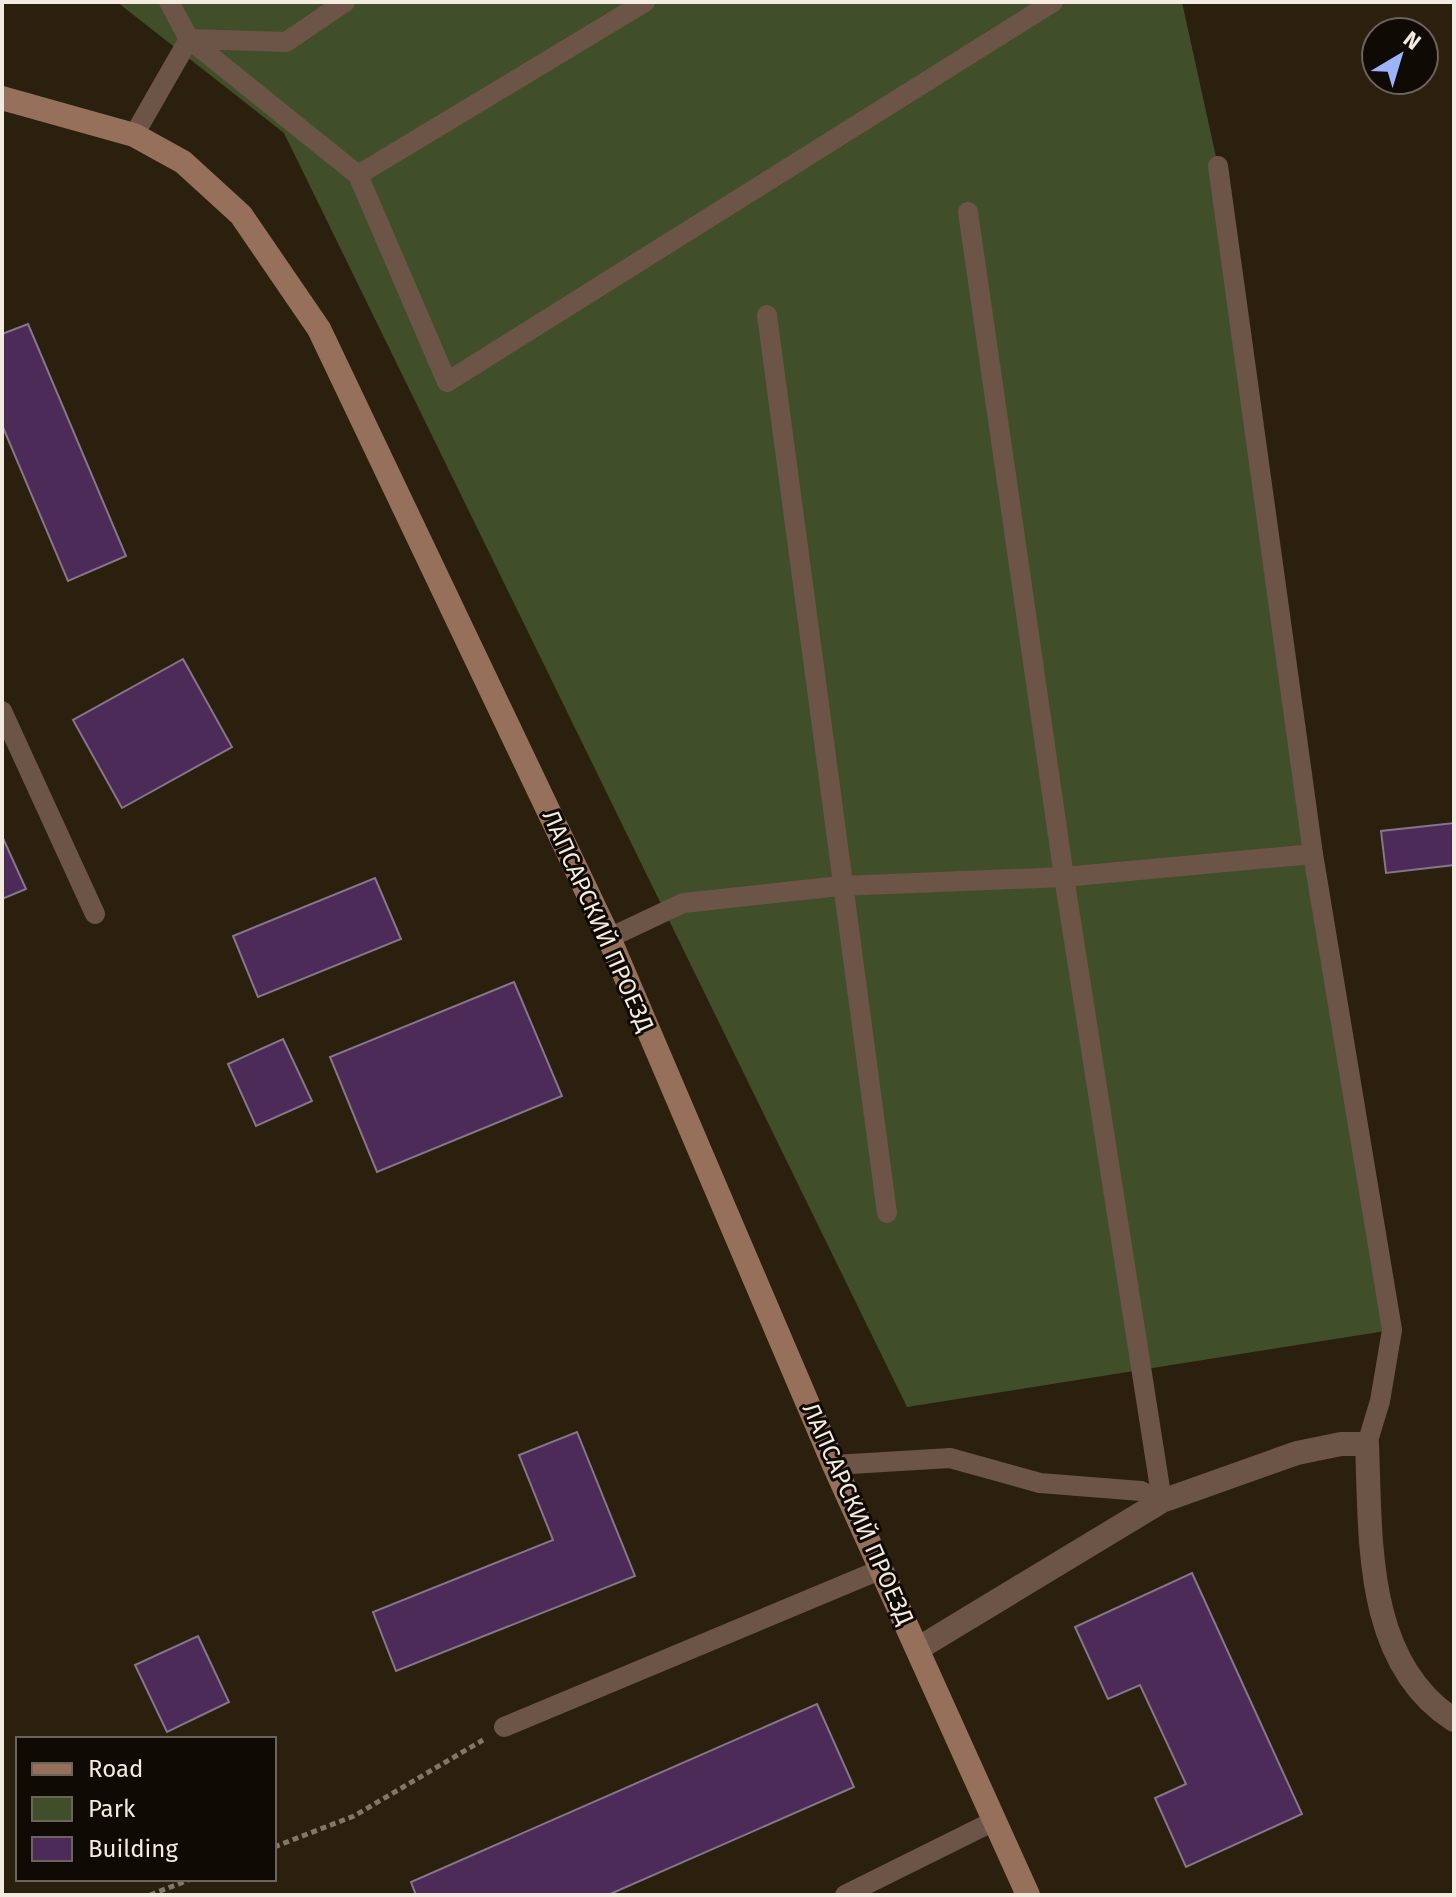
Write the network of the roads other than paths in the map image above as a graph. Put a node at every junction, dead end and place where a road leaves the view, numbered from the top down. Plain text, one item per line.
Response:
1 (169, 2) edge
2 (345, 2) edge
3 (645, 2) edge
4 (1053, 2) edge
5 (189, 39) junction
6 (2, 98) edge
7 (134, 135) junction
8 (1218, 166) dead end
9 (358, 175) junction
10 (968, 212) dead end
11 (767, 315) dead end
12 (2, 711) edge
13 (1313, 854) junction
14 (1064, 877) junction
15 (840, 886) junction
16 (95, 914) dead end
17 (609, 938) junction
18 (887, 1213) dead end
19 (1367, 1444) junction
20 (834, 1465) junction
21 (1162, 1501) junction
22 (882, 1569) junction
23 (919, 1648) junction
24 (1454, 1720) edge
25 (504, 1727) road end
26 (994, 1821) junction
27 (845, 1895) edge
28 (1028, 1895) edge

1 - 5 lane
2 - 5 lane
3 - 9 lane
4 - 9 lane
5 - 7 lane
5 - 9 lane
6 - 7 street, ЛАПСАРСКИЙ ПРОЕЗД
7 - 17 street, ЛАПСАРСКИЙ ПРОЕЗД
8 - 13 lane
10 - 14 lane
11 - 15 lane
12 - 16 lane
13 - 14 lane
13 - 19 lane
14 - 15 lane
14 - 21 lane
15 - 17 lane
15 - 18 lane
17 - 20 street, ЛАПСАРСКИЙ ПРОЕЗД
19 - 21 street
19 - 24 street
20 - 21 lane
20 - 22 street, ЛАПСАРСКИЙ ПРОЕЗД
21 - 23 street
22 - 23 street, ЛАПСАРСКИЙ ПРОЕЗД
22 - 25 lane
23 - 26 street, ЛАПСАРСКИЙ ПРОЕЗД
26 - 27 lane
26 - 28 street, ЛАПСАРСКИЙ ПРОЕЗД

